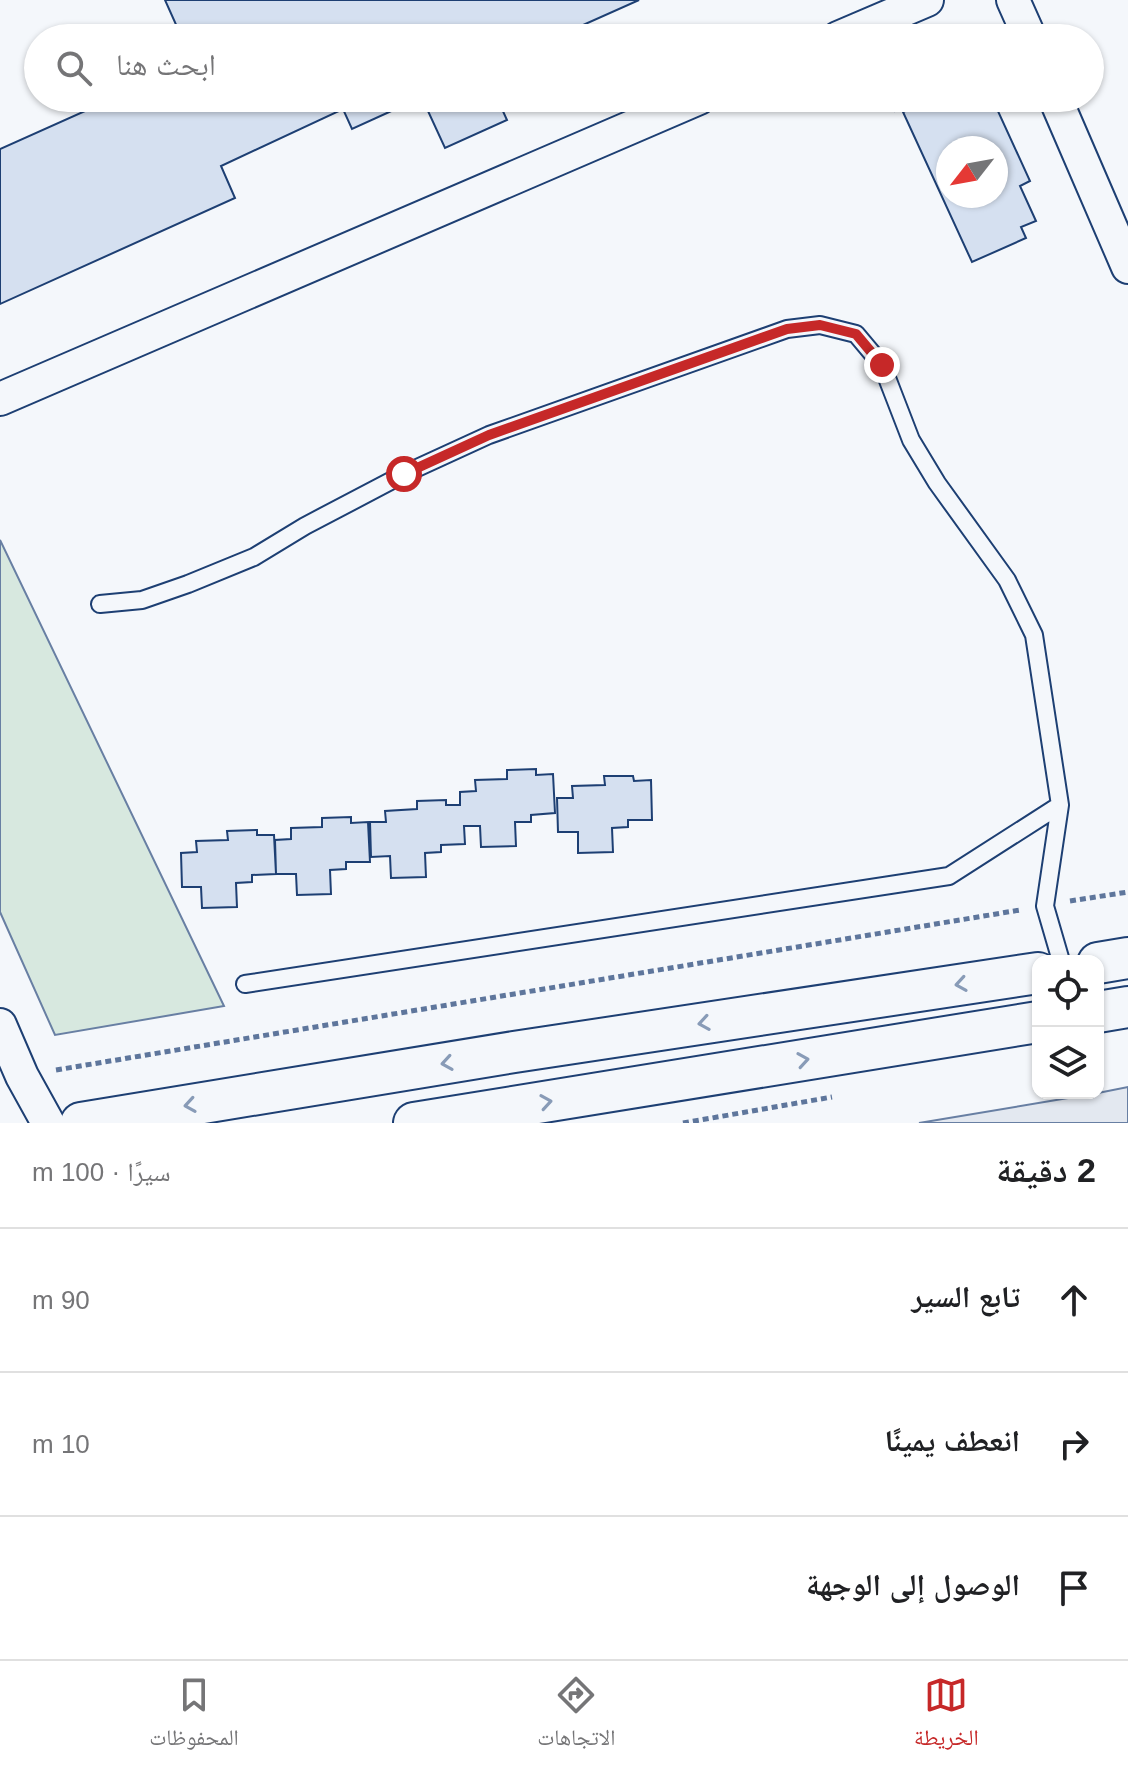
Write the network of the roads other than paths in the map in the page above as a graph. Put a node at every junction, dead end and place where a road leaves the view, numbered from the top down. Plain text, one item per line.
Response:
1 (927, 0) edge
2 (1013, 0) edge
3 (871, 24) edge
4 (1024, 24) edge
5 (666, 112) edge
6 (1061, 112) edge
7 (1128, 267) edge
8 (0, 399) edge
9 (100, 604) dead end
10 (1060, 805) junction
11 (1059, 955) edge
12 (1128, 958) edge
13 (1104, 962) edge
14 (1032, 974) edge
15 (245, 984) dead end
16 (1128, 1007) edge
17 (1104, 1011) edge
18 (1032, 1023) edge
19 (0, 1025) edge
20 (48, 1123) edge
21 (81, 1123) edge
22 (414, 1123) edge

1 - 3 street
2 - 4 street
5 - 8 street
6 - 7 street
9 - 10 lane
10 - 11 lane
10 - 15 lane
12 - 13 street
14 -> 21 street
16 - 17 street
22 -> 18 street
19 - 20 street

